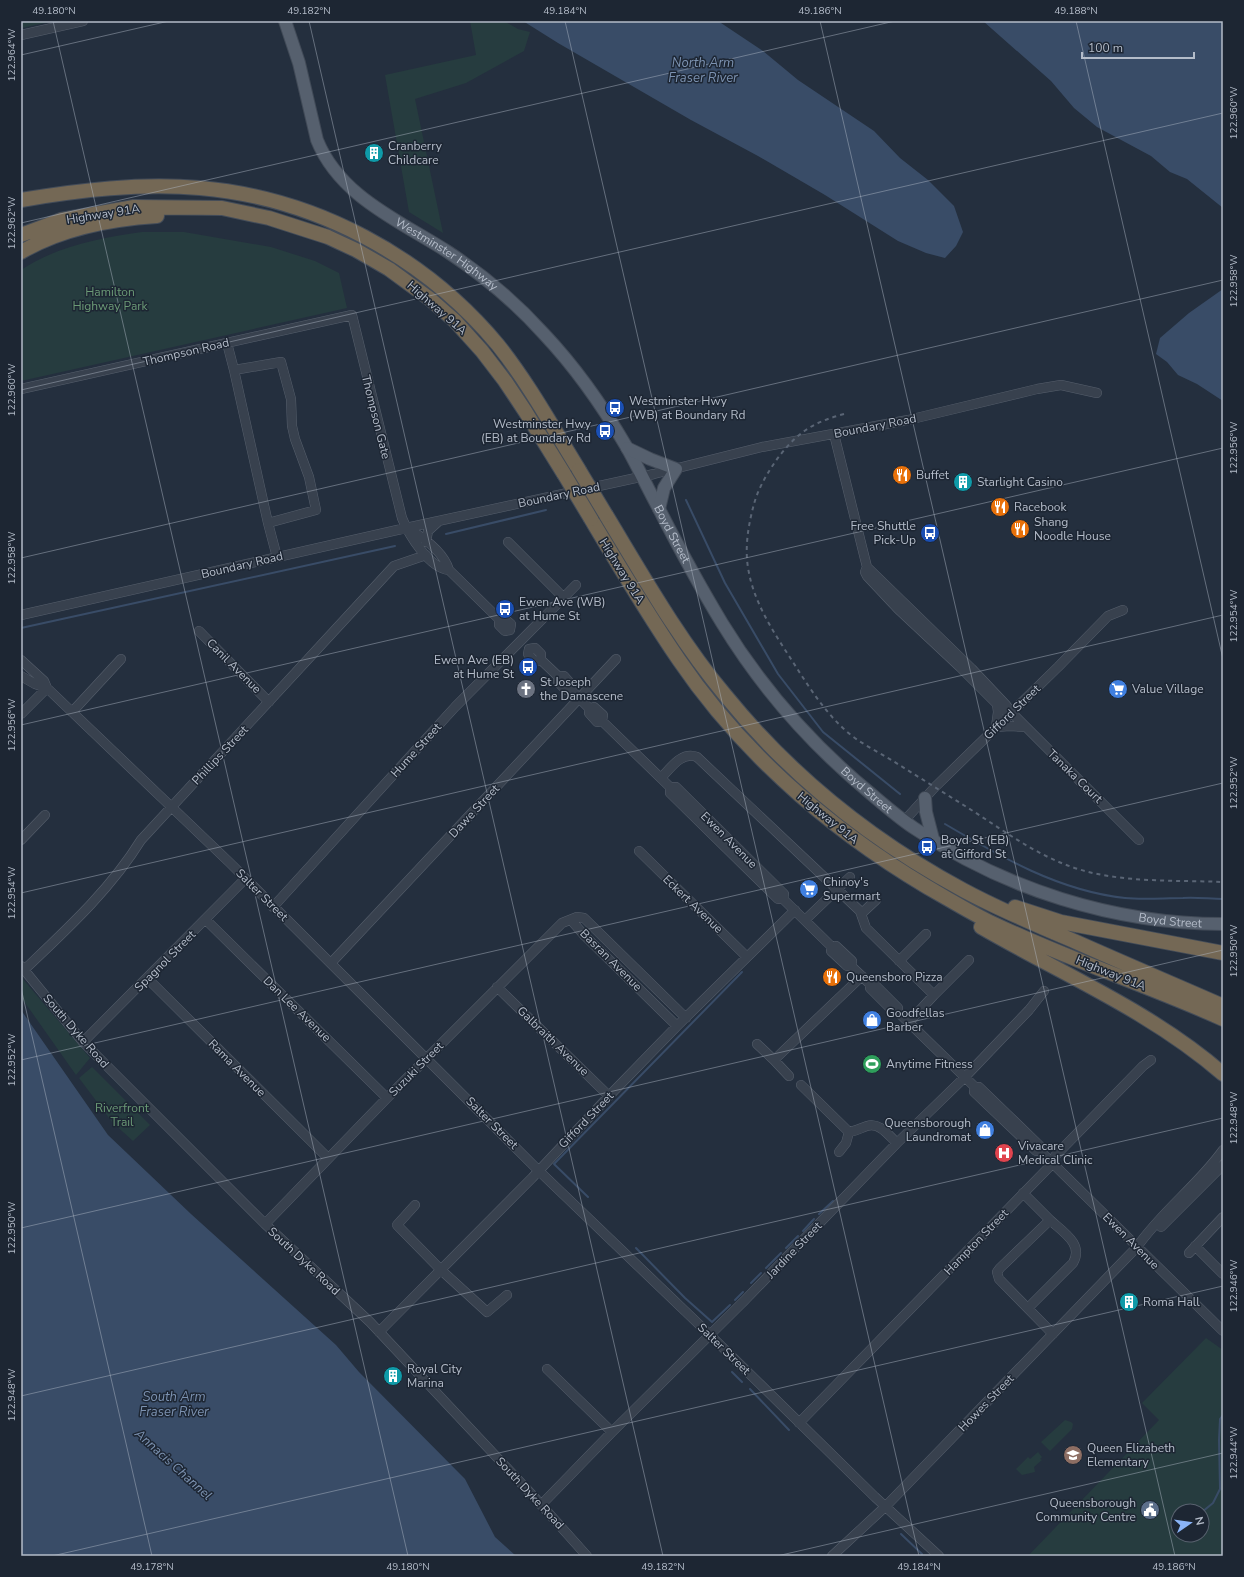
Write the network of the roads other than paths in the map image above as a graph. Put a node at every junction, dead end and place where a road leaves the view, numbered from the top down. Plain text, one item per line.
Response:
1 (83, 21) edge
2 (285, 21) edge
3 (21, 35) edge
4 (88, 190) junction
5 (21, 192) edge
6 (21, 200) edge
7 (21, 234) edge
8 (356, 250) junction
9 (21, 252) edge
10 (352, 315) joint
11 (227, 342) junction
12 (234, 370) junction
13 (21, 389) edge
14 (1097, 393) dead end
15 (834, 434) junction
16 (627, 448) junction
17 (676, 469) junction
18 (642, 476) junction
19 (659, 509) junction
20 (402, 518) joint
21 (439, 521) junction
22 (268, 523) junction
23 (406, 528) junction
24 (426, 542) junction
25 (508, 542) dead end
26 (426, 555) junction
27 (277, 557) junction
28 (867, 567) junction
29 (449, 570) junction
30 (576, 585) dead end
31 (563, 597) junction
32 (1123, 610) dead end
33 (21, 615) edge
34 (199, 631) dead end
35 (521, 640) junction
36 (121, 659) dead end
37 (616, 659) dead end
38 (21, 660) edge
39 (21, 676) edge
40 (47, 688) junction
41 (579, 698) junction
42 (270, 702) junction
43 (997, 704) junction
44 (72, 712) junction
45 (1011, 712) junction
46 (21, 714) edge
47 (996, 727) junction
48 (1026, 727) junction
49 (661, 778) junction
50 (925, 798) junction
51 (172, 807) junction
52 (45, 815) dead end
53 (904, 821) junction
54 (933, 839) junction
55 (21, 840) edge
56 (1139, 840) dead end
57 (639, 851) dead end
58 (850, 877) dead end
59 (245, 879) junction
60 (917, 882) junction
61 (836, 889) junction
62 (963, 890) junction
63 (876, 900) dead end
64 (273, 907) junction
65 (795, 910) junction
66 (861, 914) junction
67 (206, 920) junction
68 (571, 920) junction
69 (805, 920) junction
70 (1223, 924) edge
71 (926, 934) dead end
72 (1223, 953) edge
73 (747, 957) junction
74 (969, 960) dead end
75 (899, 961) junction
76 (331, 963) junction
77 (23, 968) edge
78 (862, 976) junction
79 (147, 978) junction
80 (497, 987) junction
81 (1044, 991) dead end
82 (934, 995) junction
83 (1223, 1006) edge
84 (686, 1018) junction
85 (1223, 1019) edge
86 (909, 1022) junction
87 (677, 1026) junction
88 (83, 1042) junction
89 (757, 1044) dead end
90 (427, 1058) junction
91 (774, 1060) junction
92 (1151, 1060) dead end
93 (1223, 1074) edge
94 (789, 1076) dead end
95 (964, 1077) junction
96 (801, 1085) dead end
97 (609, 1096) junction
98 (387, 1098) junction
99 (849, 1132) junction
100 (897, 1143) junction
101 (1223, 1150) edge
102 (839, 1152) dead end
103 (328, 1158) junction
104 (1053, 1163) junction
105 (1223, 1165) edge
106 (538, 1170) junction
107 (1023, 1193) junction
108 (415, 1205) dead end
109 (1223, 1218) edge
110 (1050, 1220) junction
111 (265, 1224) junction
112 (1136, 1246) junction
113 (441, 1270) junction
114 (1223, 1274) edge
115 (507, 1295) dead end
116 (1028, 1308) junction
117 (1223, 1331) edge
118 (379, 1332) junction
119 (1053, 1334) junction
120 (710, 1335) junction
121 (547, 1369) dead end
122 (799, 1423) junction
123 (612, 1432) junction
124 (541, 1505) junction
125 (886, 1506) junction
126 (587, 1556) edge
127 (832, 1556) edge
128 (939, 1556) edge

1 - 3 street
2 - 16 main road, Westminster Highway
4 - 5 highway
4 - 6 highway, Highway 91A
4 - 62 highway, Highway 91A, bridge
7 - 8 highway, Highway 91A
8 - 9 highway
8 - 60 highway, Highway 91A, bridge
10 - 11 street, Thompson Road
10 - 20 street, Thompson Gate
11 - 12 street
11 - 13 street, Thompson Road
12 - 22 street
12 - 22 street
14 - 15 street, Boundary Road
15 - 17 street, Boundary Road
15 - 28 street
16 - 17 main road
16 - 18 main road, Westminster Highway
17 - 18 street, Boundary Road
17 - 19 main road
18 - 19 main road, Boyd Street
18 - 21 street, Boundary Road
19 - 53 main road, Boyd Street
20 - 23 street, Ewen Avenue
21 - 23 street, Boundary Road
21 - 24 street
22 - 27 street
23 - 24 street, Ewen Avenue
23 - 26 street, Ewen Avenue
23 - 27 street, Boundary Road
24 - 29 street, Ewen Avenue
25 - 31 street
26 - 29 street, Ewen Avenue
26 - 42 street, Phillips Street
27 - 33 street, Boundary Road
28 - 43 street
28 - 45 street
29 - 35 street, Ewen Avenue
30 - 31 street, Hume Street
31 - 35 street, Hume Street
32 - 45 street, Gifford Street
34 - 42 street, Canil Avenue
35 - 41 street, Ewen Avenue
35 - 64 street, Hume Street
36 - 44 street
37 - 41 street, Dawe Street
38 - 40 street, Salter Street
39 - 40 street, Salter Street
40 - 44 street, Salter Street
40 - 46 street
41 - 49 street, Ewen Avenue
41 - 76 street, Dawe Street
42 - 51 street, Phillips Street
43 - 45 street
43 - 47 street
44 - 51 street, Salter Street
45 - 47 street, Gifford Street
45 - 48 street, Tanaka Court
47 - 48 street
47 - 50 street, Gifford Street
48 - 56 street, Tanaka Court
49 - 61 street
49 - 65 street, Ewen Avenue
50 - 53 street, Gifford Street
50 - 54 main road
51 - 59 street, Salter Street
51 - 77 street, Phillips Street
52 - 55 street
53 - 54 main road, Boyd Street
54 - 70 main road, Boyd Street
57 - 73 street, Eckert Avenue
58 - 61 street
59 - 64 street, Salter Street
59 - 67 street, Spagnol Street
60 - 85 highway, Highway 91A
60 - 93 highway
61 - 66 street
61 - 69 street
62 - 72 highway
62 - 83 highway, Highway 91A
63 - 66 street
64 - 76 street, Salter Street
65 - 69 street, Ewen Avenue
65 - 73 street, Gifford Street
66 - 75 street
67 - 79 street, Spagnol Street
67 - 98 street, Dan Lee Avenue
68 - 80 street, Suzuki Street
68 - 84 street, Basran Avenue
68 - 87 street, Basran Avenue
69 - 78 street, Ewen Avenue
71 - 75 street
73 - 84 street, Gifford Street
74 - 82 street
75 - 82 street
76 - 90 street, Salter Street
77 - 88 street, South Dyke Road
78 - 86 street, Ewen Avenue
78 - 91 street
79 - 88 street, Spagnol Street
79 - 103 street, Rama Avenue
80 - 90 street, Suzuki Street
80 - 97 street, Galbraith Avenue
81 - 95 street, Jardine Street
82 - 86 street
84 - 87 street, Gifford Street
86 - 95 street, Ewen Avenue
87 - 97 street, Gifford Street
88 - 111 street, South Dyke Road
89 - 91 street
90 - 98 street, Suzuki Street
90 - 106 street, Salter Street
91 - 94 street
92 - 104 street, Hampton Street
95 - 100 street, Jardine Street
95 - 104 street, Ewen Avenue
96 - 99 street
97 - 106 street, Gifford Street
98 - 103 street, Suzuki Street
99 - 100 street
99 - 102 street
100 - 120 street, Jardine Street
101 - 112 street, Howes Street
103 - 111 street, Suzuki Street
104 - 107 street, Hampton Street
104 - 112 street, Ewen Avenue
105 - 112 street, Howes Street
106 - 113 street, Gifford Street
106 - 120 street, Salter Street
107 - 110 street
107 - 122 street, Hampton Street
108 - 113 street
109 - 114 street
110 - 116 street
110 - 116 street
111 - 118 street, South Dyke Road
112 - 117 street, Ewen Avenue
112 - 119 street, Howes Street
113 - 115 street
113 - 118 street, Gifford Street
116 - 119 street
118 - 124 street, South Dyke Road
119 - 125 street, Howes Street
120 - 122 street, Salter Street
120 - 123 street, Jardine Street
121 - 123 street
122 - 125 street, Salter Street
123 - 124 street, Jardine Street
124 - 126 street, South Dyke Road
125 - 127 street, Howes Street
125 - 128 street, Salter Street

